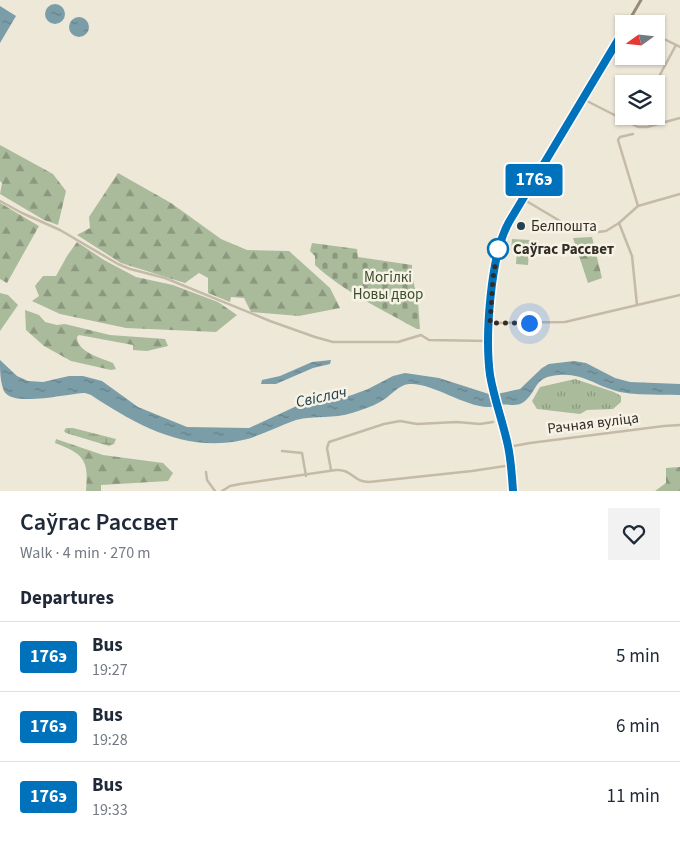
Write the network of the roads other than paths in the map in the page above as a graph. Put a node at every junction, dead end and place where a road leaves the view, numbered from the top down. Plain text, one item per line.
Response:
1 (641, 0) edge
2 (632, 15) edge
3 (665, 39) edge
4 (615, 45) edge
5 (676, 45) junction
6 (680, 47) edge
7 (660, 75) edge
8 (583, 99) junction
9 (680, 118) edge
10 (633, 134) dead end
11 (680, 194) edge
12 (523, 199) junction
13 (0, 200) edge
14 (638, 206) junction
15 (619, 223) junction
16 (680, 295) edge
17 (637, 305) junction
18 (490, 323) junction
19 (489, 341) junction
20 (493, 422) dead end
21 (680, 425) edge
22 (508, 447) junction
23 (282, 451) dead end
24 (511, 465) junction
25 (331, 470) junction
26 (206, 472) dead end
27 (306, 476) junction
28 (215, 491) edge
29 (222, 491) edge
30 (513, 491) edge

1 - 2 main road
3 - 5 street
4 - 8 main road
5 - 6 street
5 - 7 street
8 - 9 street
8 - 12 main road
10 - 14 street
11 - 14 street
12 - 15 street
12 - 18 main road
13 - 19 street
14 - 15 street
15 - 17 street
16 - 17 street
17 - 18 street
18 - 19 main road
19 - 22 main road
20 - 25 street
21 - 22 street, Рачная вуліца
22 - 24 main road
23 - 27 street
24 - 25 street
24 - 30 main road
25 - 27 street
26 - 28 street
27 - 29 street

